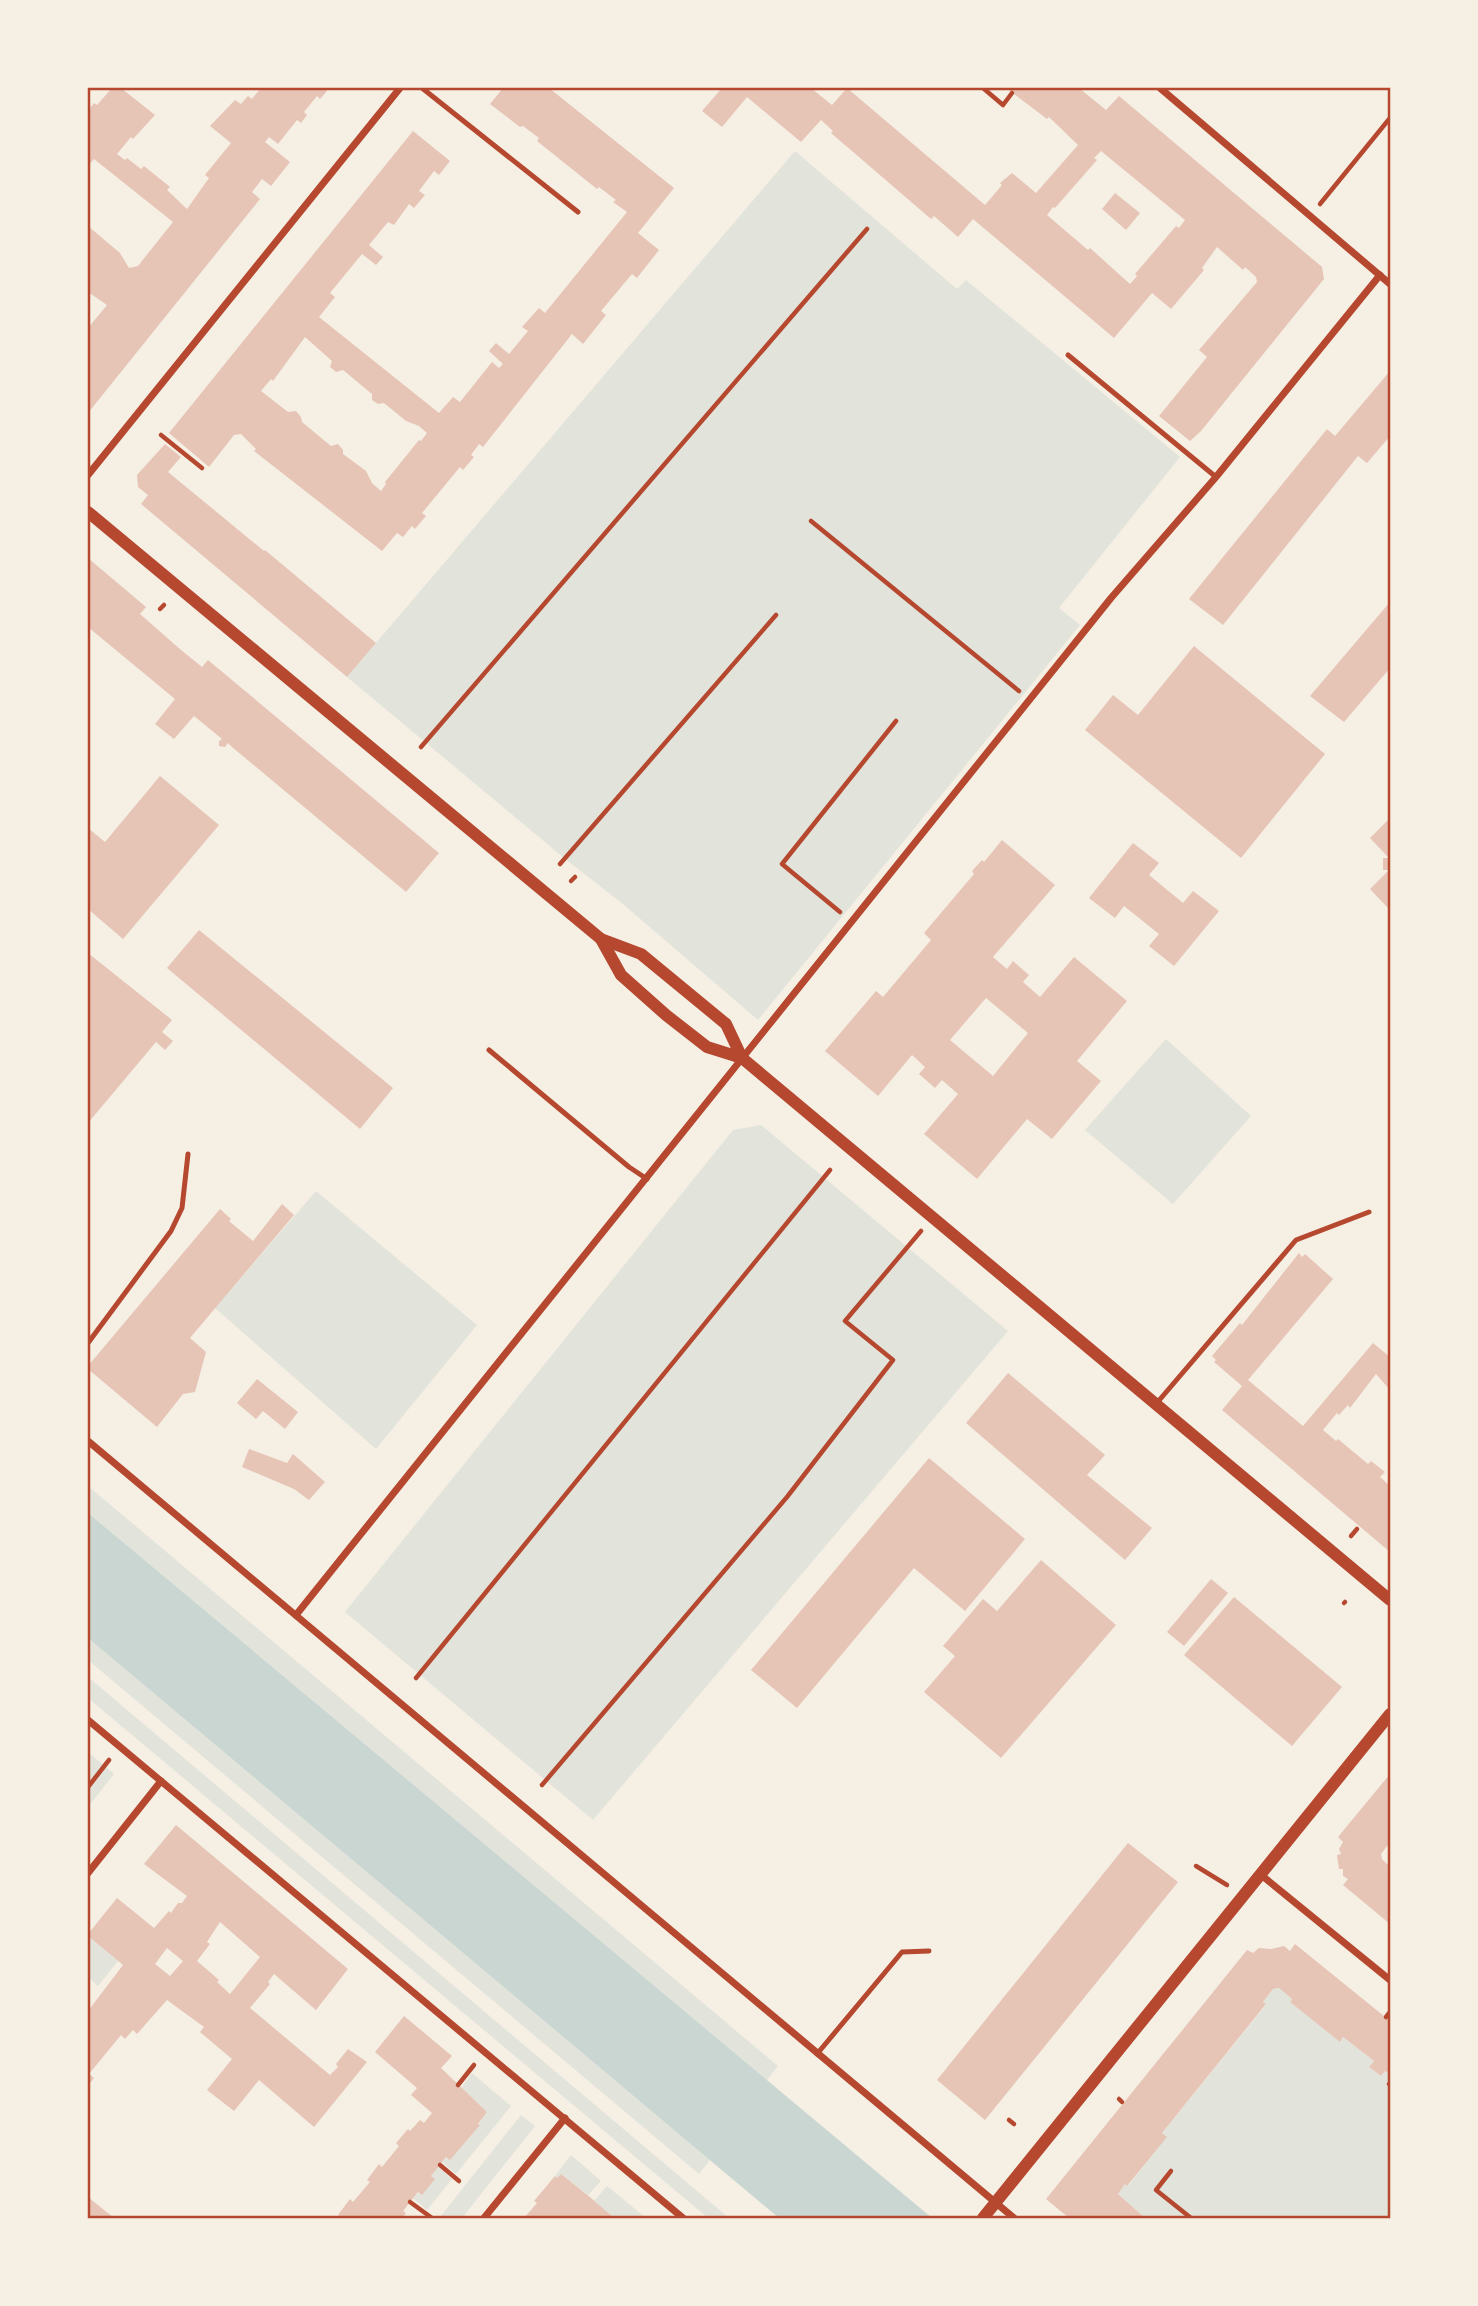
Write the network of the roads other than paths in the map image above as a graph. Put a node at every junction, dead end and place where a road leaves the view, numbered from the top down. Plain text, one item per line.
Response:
1 (400, 88) edge
2 (422, 88) edge
3 (1160, 88) edge
4 (578, 212) dead end
5 (1380, 275) junction
6 (1391, 284) edge
7 (1068, 355) dead end
8 (88, 475) edge
9 (1216, 477) junction
10 (88, 512) edge
11 (601, 939) junction
12 (489, 1050) dead end
13 (743, 1058) junction
14 (188, 1154) dead end
15 (647, 1178) junction
16 (1369, 1212) dead end
17 (88, 1343) edge
18 (1156, 1404) junction
19 (88, 1441) edge
20 (1391, 1600) edge
21 (296, 1615) junction
22 (1391, 1714) edge
23 (88, 1720) edge
24 (161, 1781) junction
25 (88, 1873) edge
26 (1260, 1874) junction
27 (929, 1951) dead end
28 (1391, 1980) edge
29 (817, 2054) junction
30 (565, 2118) junction
31 (995, 2203) junction
32 (485, 2218) edge
33 (683, 2218) edge
34 (983, 2218) edge
35 (1014, 2218) edge

1 - 8 street
2 - 4 lane
3 - 5 street
5 - 6 street
5 - 9 street
7 - 9 lane
9 - 13 street
10 - 11 street
11 - 13 street
11 - 13 street
12 - 15 lane
13 - 15 street
13 - 18 street
14 - 17 lane
15 - 21 street
16 - 18 lane
18 - 20 street
19 - 21 street
21 - 29 street
22 - 26 street
23 - 24 street
24 - 25 street
24 - 30 street
26 - 28 street
26 - 31 street
27 - 29 lane
29 - 31 street
30 - 32 street
30 - 33 street
31 - 34 street
31 - 35 street

